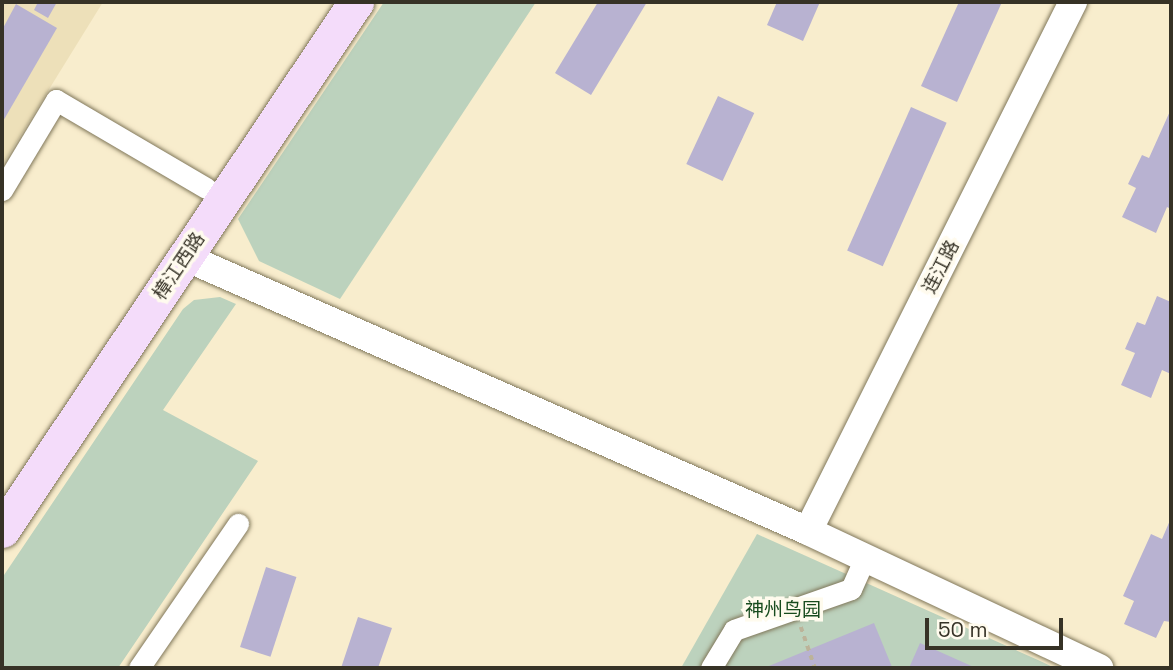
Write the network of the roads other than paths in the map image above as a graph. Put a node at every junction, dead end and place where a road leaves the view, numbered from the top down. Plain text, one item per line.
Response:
1 (331, 2) edge
2 (356, 2) edge
3 (1073, 2) edge
4 (206, 188) junction
5 (2, 190) edge
6 (185, 257) junction
7 (2, 494) edge
8 (238, 524) dead end
9 (2, 530) edge
10 (808, 531) junction
11 (865, 558) junction
12 (139, 668) edge
13 (711, 668) edge
14 (1099, 668) edge

1 - 4 main road, 樟江西路
2 - 6 main road, 樟江西路
3 - 10 street, 连江路
4 - 5 street
4 - 7 main road, 樟江西路
6 - 9 main road, 樟江西路
6 - 10 street
8 - 12 street
10 - 11 street
11 - 13 street
11 - 14 street

